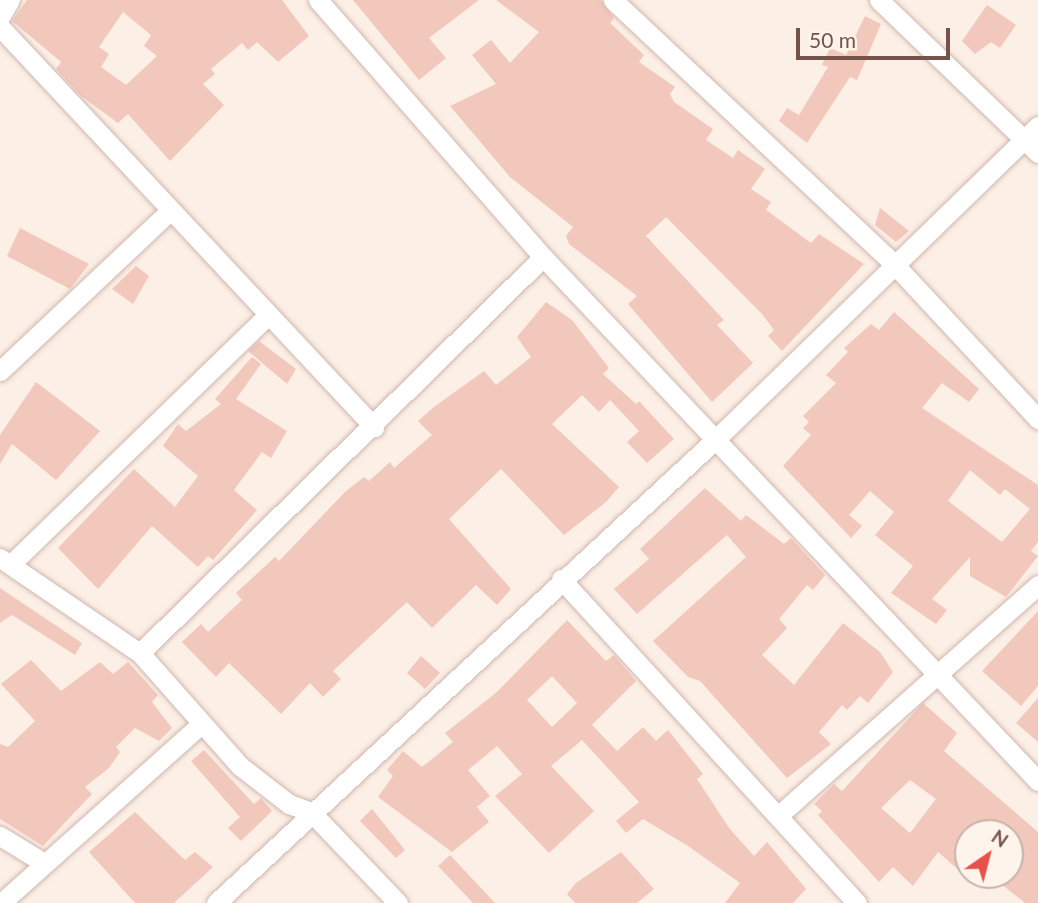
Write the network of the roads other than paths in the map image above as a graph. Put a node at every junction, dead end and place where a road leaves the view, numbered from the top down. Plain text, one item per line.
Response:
1 (10, 0) edge
2 (318, 0) edge
3 (613, 0) edge
4 (879, 0) edge
5 (0, 17) edge
6 (0, 27) edge
7 (1034, 140) edge
8 (170, 211) junction
9 (543, 257) junction
10 (894, 264) junction
11 (268, 315) junction
12 (0, 371) edge
13 (1038, 419) edge
14 (374, 428) junction
15 (718, 438) junction
16 (5, 561) edge
17 (561, 579) junction
18 (1038, 585) edge
19 (140, 653) junction
20 (938, 673) junction
21 (200, 725) junction
22 (1038, 781) edge
23 (311, 812) junction
24 (779, 815) junction
25 (0, 836) edge
26 (44, 863) junction
27 (1, 903) edge
28 (216, 903) edge
29 (398, 903) edge
30 (857, 903) edge

1 - 5 street
2 - 9 street
3 - 10 street
4 - 7 street
6 - 8 street
7 - 10 street
8 - 11 street
8 - 12 street
9 - 14 street
9 - 15 street
10 - 13 street
10 - 15 street
11 - 14 street
11 - 16 street
14 - 19 street
15 - 17 street
15 - 20 street
16 - 19 street
17 - 23 street
17 - 24 street
18 - 20 street
19 - 21 street
20 - 22 street
20 - 24 street
21 - 23 street
21 - 26 street
23 - 28 street
23 - 29 street
24 - 30 street
25 - 26 street
26 - 27 street

